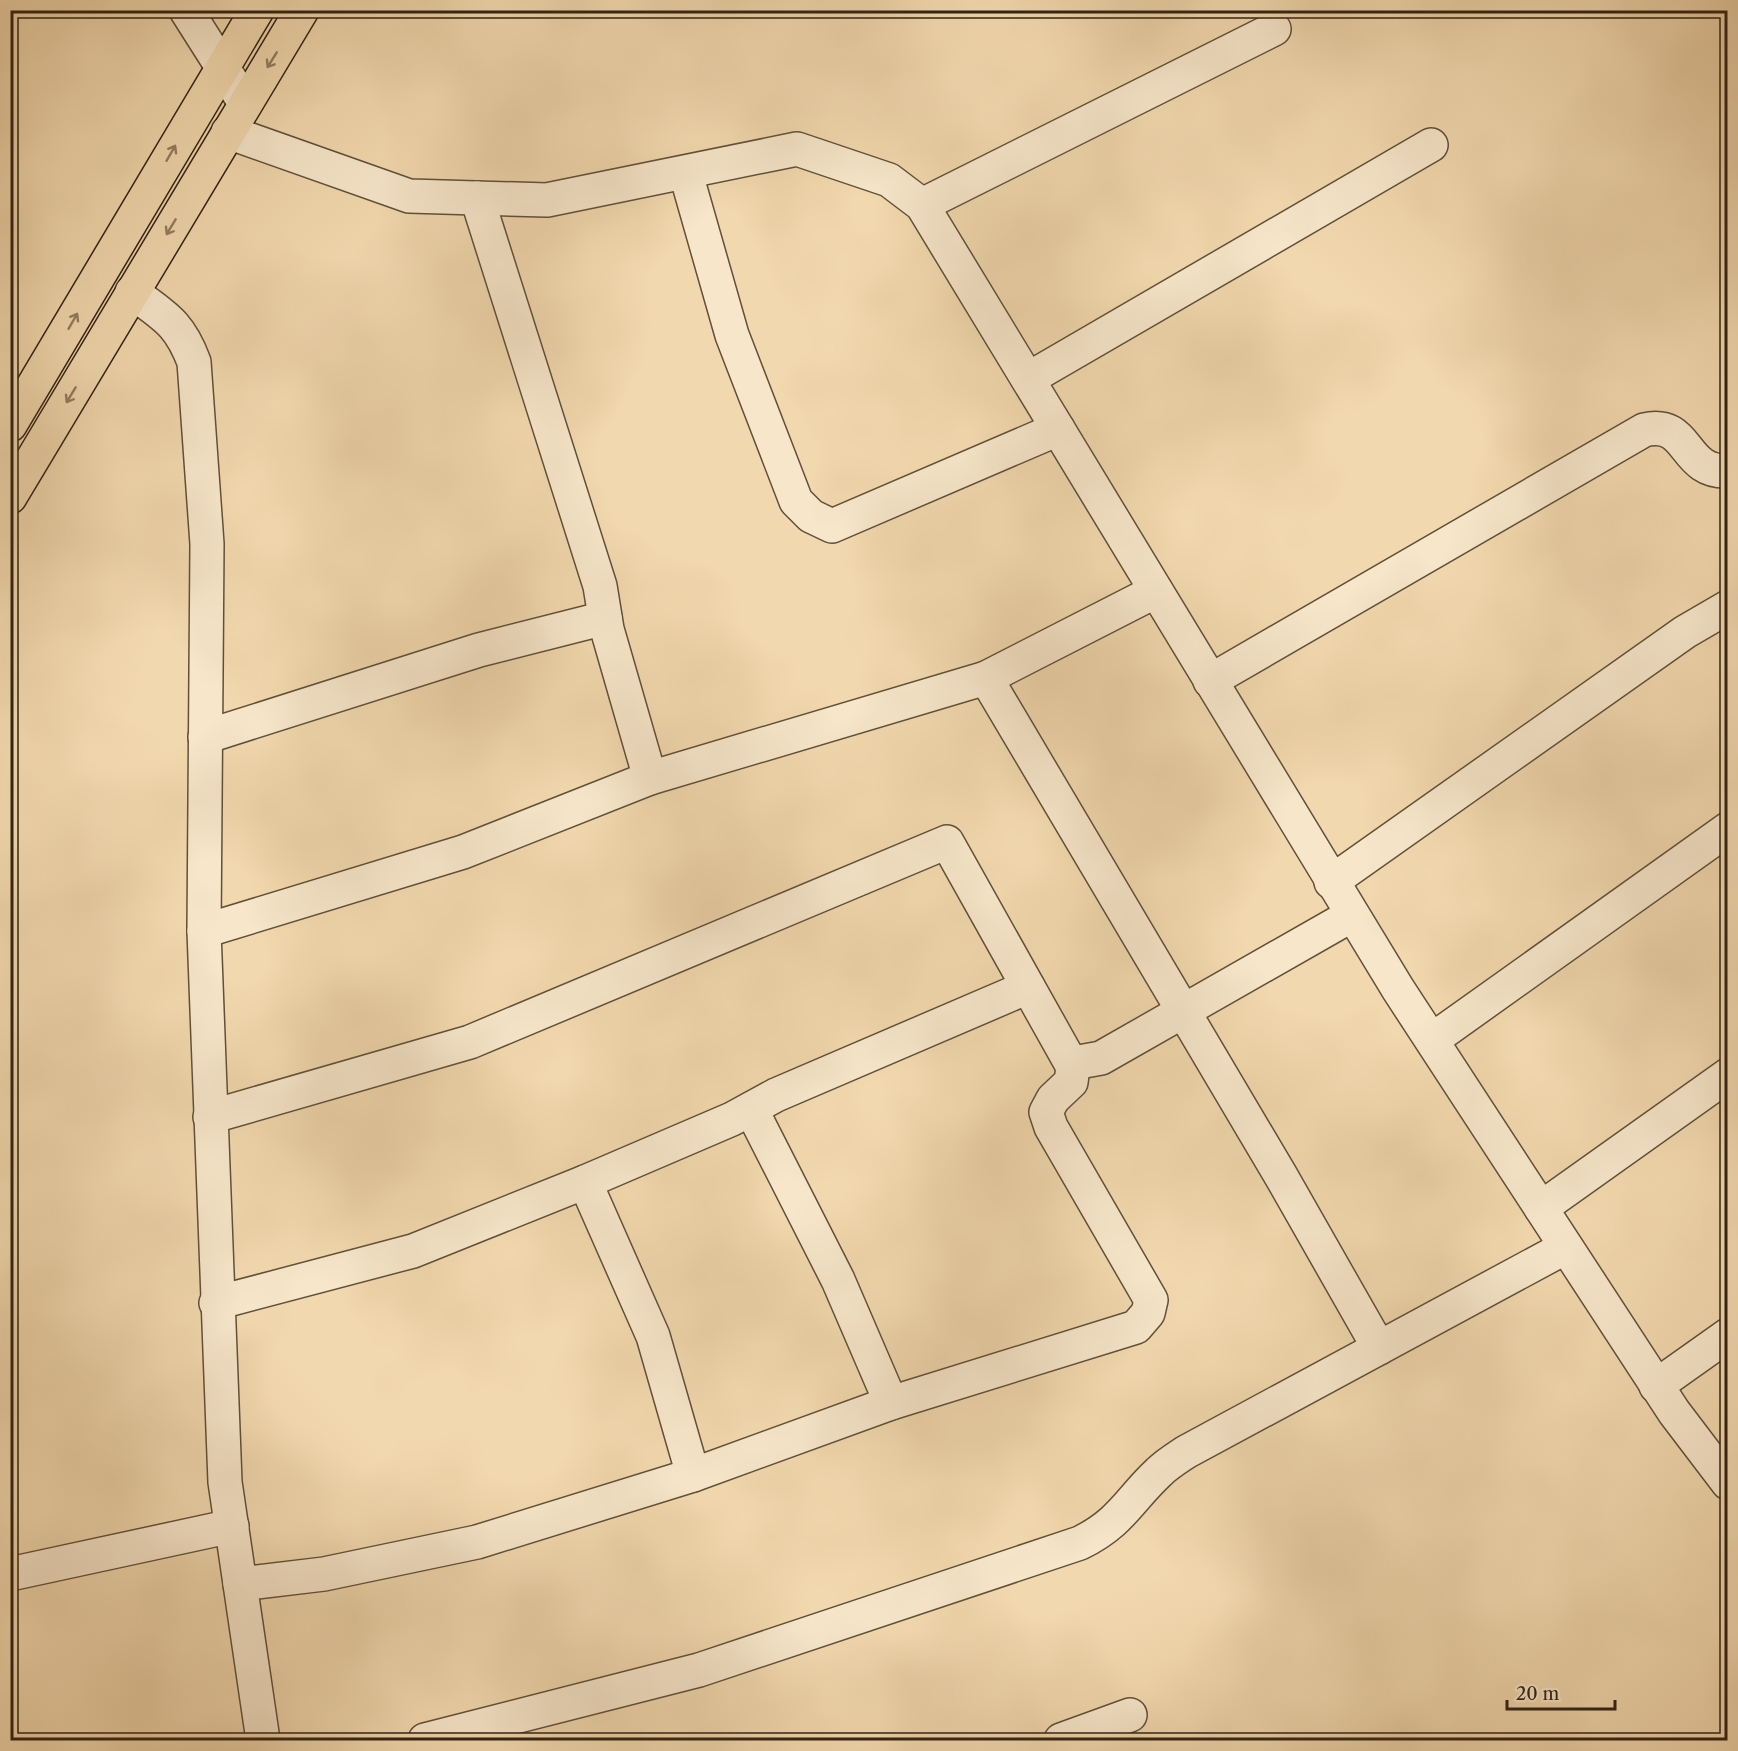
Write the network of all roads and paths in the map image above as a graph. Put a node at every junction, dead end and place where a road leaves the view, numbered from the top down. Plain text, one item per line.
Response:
1 (186, 10) edge
2 (257, 10) edge
3 (302, 10) edge
4 (1274, 29) dead end
5 (221, 67) junction
6 (245, 103) junction
7 (228, 132) junction
8 (1431, 145) dead end
9 (686, 174) junction
10 (477, 198) junction
11 (922, 205) junction
12 (132, 292) junction
13 (1028, 379) junction
14 (10, 426) edge
15 (1058, 429) junction
16 (1728, 471) edge
17 (10, 497) edge
18 (1156, 591) junction
19 (1728, 608) edge
20 (605, 618) junction
21 (986, 678) junction
22 (1210, 681) junction
23 (205, 737) junction
24 (650, 778) junction
25 (1728, 829) edge
26 (1331, 882) junction
27 (1352, 915) junction
28 (204, 931) junction
29 (1028, 987) junction
30 (1183, 1012) junction
31 (1432, 1040) junction
32 (1073, 1067) junction
33 (1728, 1075) edge
34 (751, 1109) junction
35 (210, 1117) junction
36 (585, 1182) junction
37 (1541, 1208) junction
38 (1566, 1247) junction
39 (216, 1303) junction
40 (1728, 1335) edge
41 (1379, 1348) junction
42 (1656, 1386) junction
43 (891, 1403) junction
44 (693, 1475) junction
45 (1728, 1483) edge
46 (232, 1526) junction
47 (10, 1574) edge
48 (240, 1584) junction
49 (1130, 1714) dead end
50 (263, 1740) edge
51 (425, 1740) edge
52 (1061, 1740) edge

1 - 5 street
2 - 5 highway
3 -> 6 highway
4 - 11 street
5 - 6 street
14 -> 5 highway
6 - 7 highway
7 - 10 street
7 -> 12 highway
8 - 13 street
9 - 10 street
9 - 11 street
9 - 15 street
10 - 20 street
11 - 13 street
12 -> 17 highway
12 - 23 street
13 - 15 street
15 - 18 street
16 - 22 street
18 - 21 street
18 - 22 street
19 - 26 street
20 - 23 street
20 - 24 street
21 - 24 street
21 - 30 street
22 - 26 street
23 - 28 street
24 - 28 street
25 - 31 street
26 - 27 street
27 - 30 street
27 - 31 street
28 - 35 street
29 - 32 street
29 - 34 street
29 - 35 street
30 - 32 street
30 - 41 street
31 - 37 street
32 - 43 street
33 - 37 street
34 - 36 street
34 - 43 street
35 - 39 street
36 - 39 street
36 - 44 street
37 - 38 street
38 - 41 street
38 - 42 street
39 - 46 street
40 - 42 street
41 - 51 street
42 - 45 street
43 - 44 street
44 - 48 street
46 - 47 street
46 - 48 street
48 - 50 street
49 - 52 street

